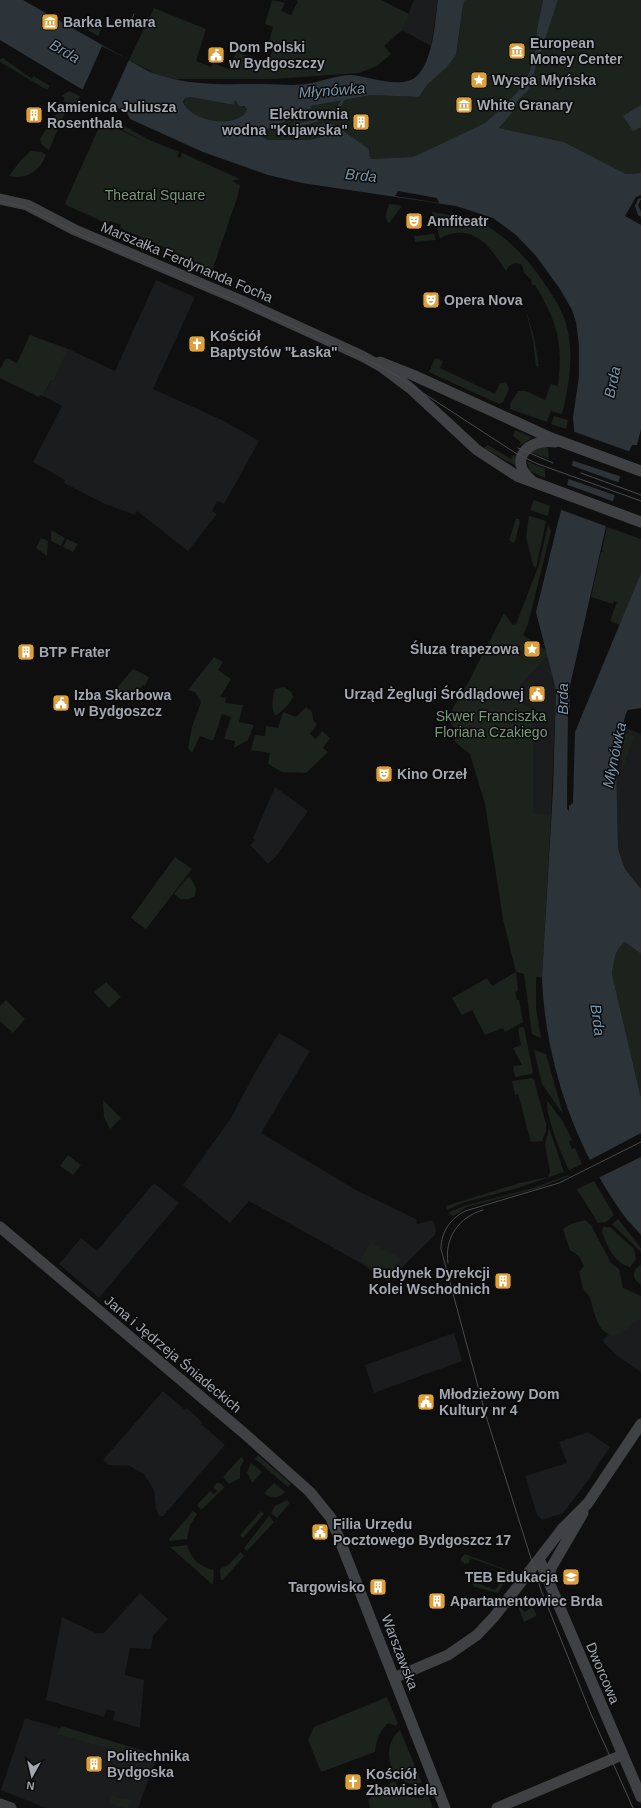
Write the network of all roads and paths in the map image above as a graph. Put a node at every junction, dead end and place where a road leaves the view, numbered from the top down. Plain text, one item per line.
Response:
1 (0, 199) edge
2 (362, 356) junction
3 (551, 440) junction
4 (641, 471) edge
5 (539, 485) junction
6 (641, 522) edge
7 (0, 1227) edge
8 (641, 1424) edge
9 (588, 1502) junction
10 (324, 1507) joint
11 (539, 1559) junction
12 (549, 1583) junction
13 (394, 1678) junction
14 (622, 1755) junction
15 (641, 1797) edge
16 (445, 1808) edge
17 (497, 1808) edge

1 - 2 street, Marszałka Ferdynanda Focha
2 - 3 street, Marszałka Ferdynanda Focha
2 - 5 street, Marszałka Ferdynanda Focha
3 - 4 street, Marszałka Ferdynanda Focha
3 - 5 street
5 - 6 street, Marszałka Ferdynanda Focha
7 - 10 street, Jana i Jędrzeja Śniadeckich
8 - 9 street
9 - 11 street
9 - 12 street
10 - 13 street, Warszawska
11 - 12 street, Dworcowa
11 - 13 street
12 - 14 street, Dworcowa
13 - 16 street, Warszawska
14 - 15 street, Dworcowa
14 - 17 street

